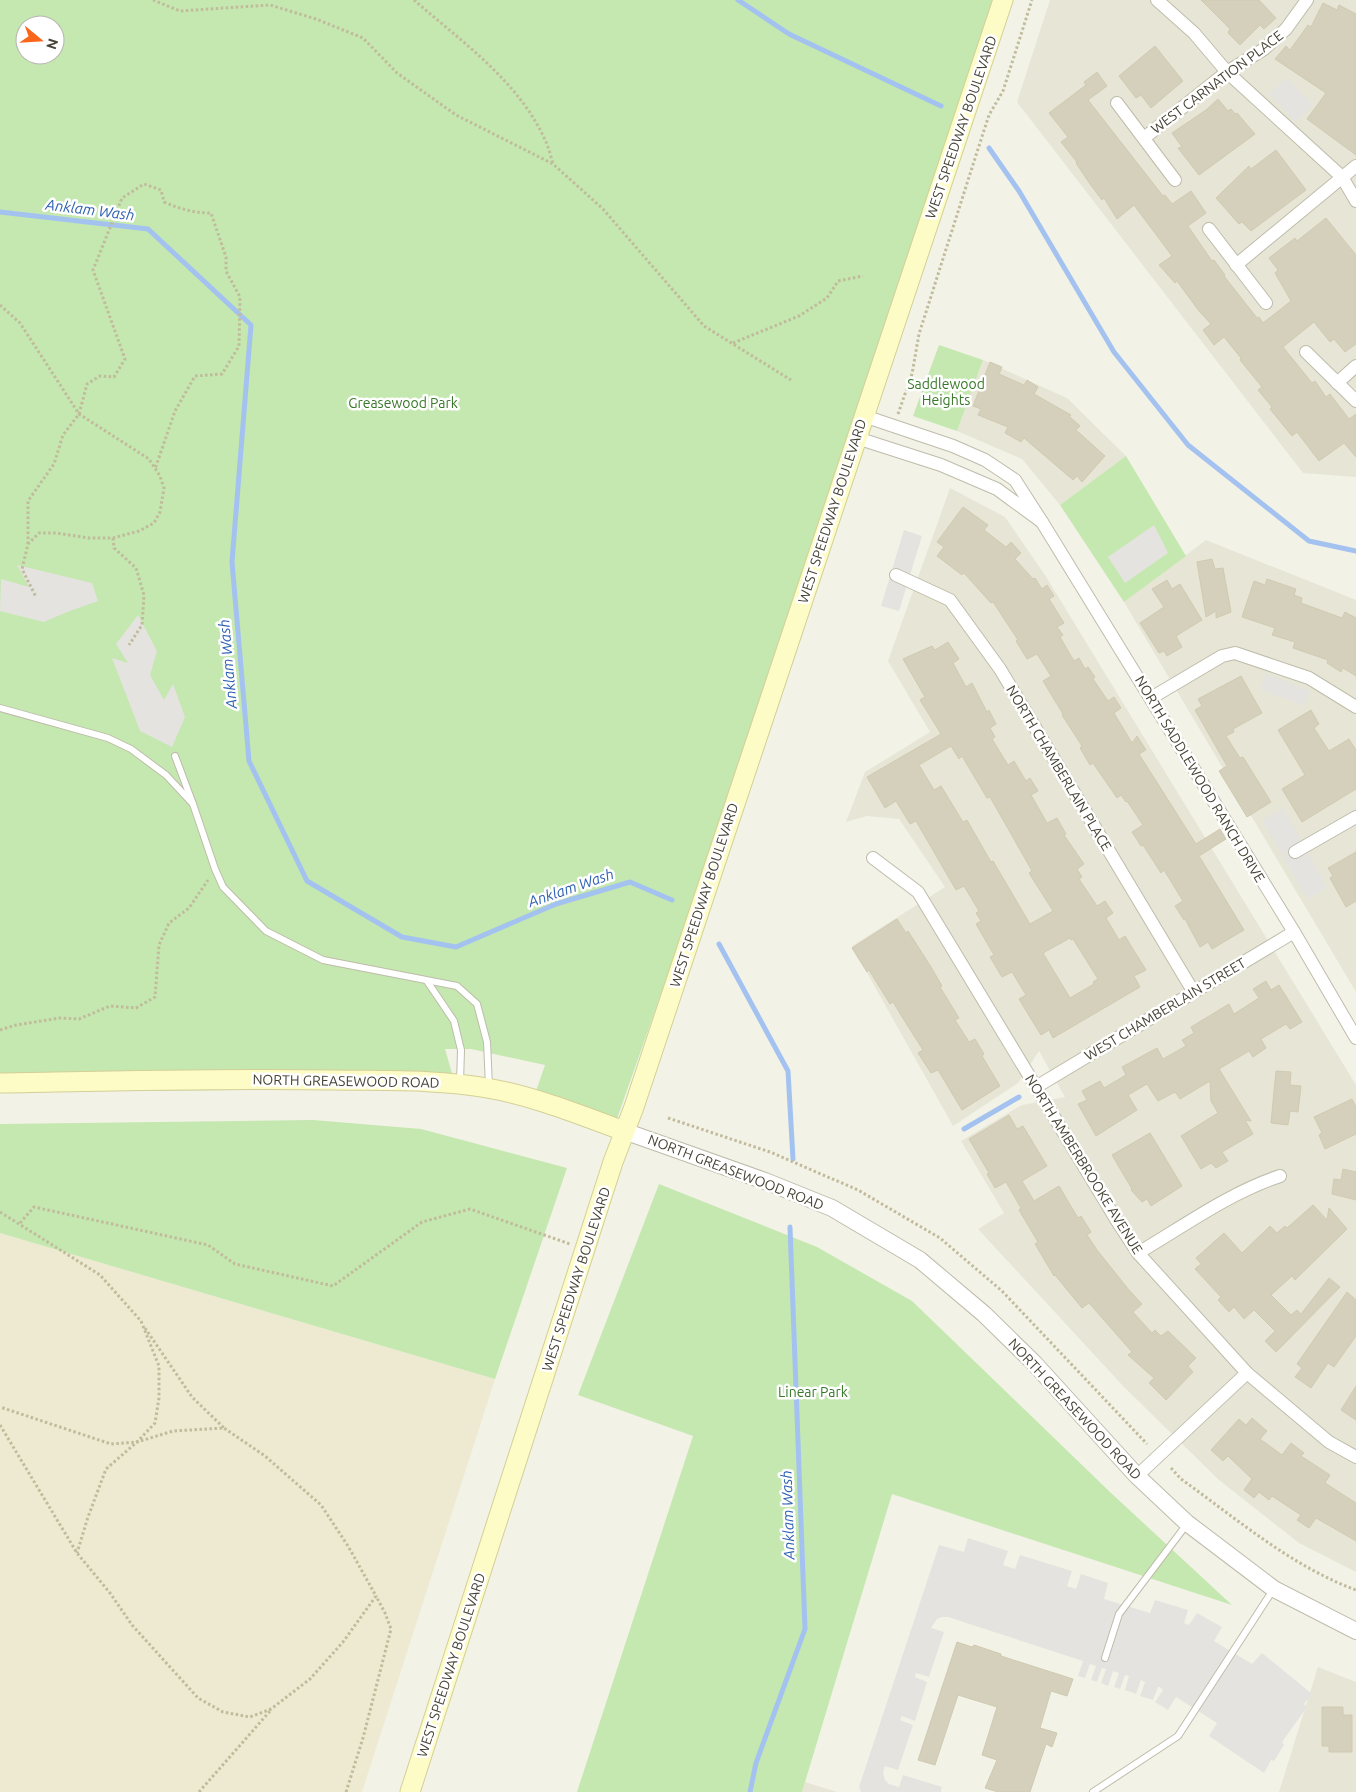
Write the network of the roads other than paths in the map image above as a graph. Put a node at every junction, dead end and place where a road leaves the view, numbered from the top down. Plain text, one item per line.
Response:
1 (1003, 0) edge
2 (1157, 0) edge
3 (1307, 0) edge
4 (1227, 72) junction
5 (1117, 103) dead end
6 (1144, 138) junction
7 (1356, 166) edge
8 (1342, 177) junction
9 (1175, 180) dead end
10 (1356, 201) edge
11 (1209, 229) dead end
12 (1236, 265) junction
13 (1266, 303) dead end
14 (1306, 352) dead end
15 (1356, 366) edge
16 (1337, 383) junction
17 (1356, 401) edge
18 (864, 416) junction
19 (857, 438) junction
20 (1042, 522) junction
21 (896, 575) dead end
22 (1150, 698) junction
23 (1356, 707) edge
24 (0, 708) edge
25 (175, 756) dead end
26 (193, 804) junction
27 (1356, 817) edge
28 (1295, 852) dead end
29 (873, 858) dead end
30 (1294, 932) junction
31 (427, 981) junction
32 (1193, 991) junction
33 (1355, 1033) edge
34 (0, 1083) edge
35 (460, 1084) junction
36 (1036, 1087) junction
37 (488, 1088) junction
38 (624, 1131) junction
39 (1280, 1176) dead end
40 (1138, 1253) junction
41 (1247, 1374) junction
42 (1356, 1457) edge
43 (1137, 1476) junction
44 (1187, 1523) junction
45 (1274, 1589) junction
46 (1356, 1631) edge
47 (1105, 1658) dead end
48 (410, 1792) edge
49 (1094, 1792) edge

1 - 18 main road, WEST SPEEDWAY BOULEVARD
2 - 4 street
3 - 4 street, WEST CARNATION PLACE
4 - 6 street, WEST CARNATION PLACE
4 - 8 street
5 - 6 street
6 - 9 street
7 - 8 street
8 - 10 street
8 - 12 street
11 - 12 street
12 - 13 street
14 - 16 street
15 - 16 street
16 - 17 street
18 - 19 main road, WEST SPEEDWAY BOULEVARD
18 - 20 street, NORTH SADDLEWOOD RANCH DRIVE
19 - 20 street, NORTH SADDLEWOOD RANCH DRIVE
19 - 38 main road, WEST SPEEDWAY BOULEVARD
20 - 22 street, NORTH SADDLEWOOD RANCH DRIVE
21 - 32 street, NORTH CHAMBERLAIN PLACE
22 - 23 street
22 - 30 street, NORTH SADDLEWOOD RANCH DRIVE
24 - 26 lane
25 - 26 lane
26 - 31 lane
27 - 28 street
29 - 36 street, NORTH AMBERBROOKE AVENUE
30 - 32 street, WEST CHAMBERLAIN STREET
30 - 33 street, NORTH SADDLEWOOD RANCH DRIVE
31 - 35 lane
31 - 37 lane
32 - 36 street, WEST CHAMBERLAIN STREET
34 - 35 main road, NORTH GREASEWOOD ROAD
35 - 37 main road, NORTH GREASEWOOD ROAD
36 - 40 street, NORTH AMBERBROOKE AVENUE
37 - 38 main road, NORTH GREASEWOOD ROAD
38 - 43 street, NORTH GREASEWOOD ROAD
38 - 48 main road, WEST SPEEDWAY BOULEVARD
39 - 40 street
40 - 41 street, NORTH AMBERBROOKE AVENUE
41 - 42 street, NORTH AMBERBROOKE AVENUE
41 - 43 street
43 - 44 street, NORTH GREASEWOOD ROAD
44 - 45 street, NORTH GREASEWOOD ROAD
44 - 47 lane
45 - 46 street, NORTH GREASEWOOD ROAD
45 - 49 lane

